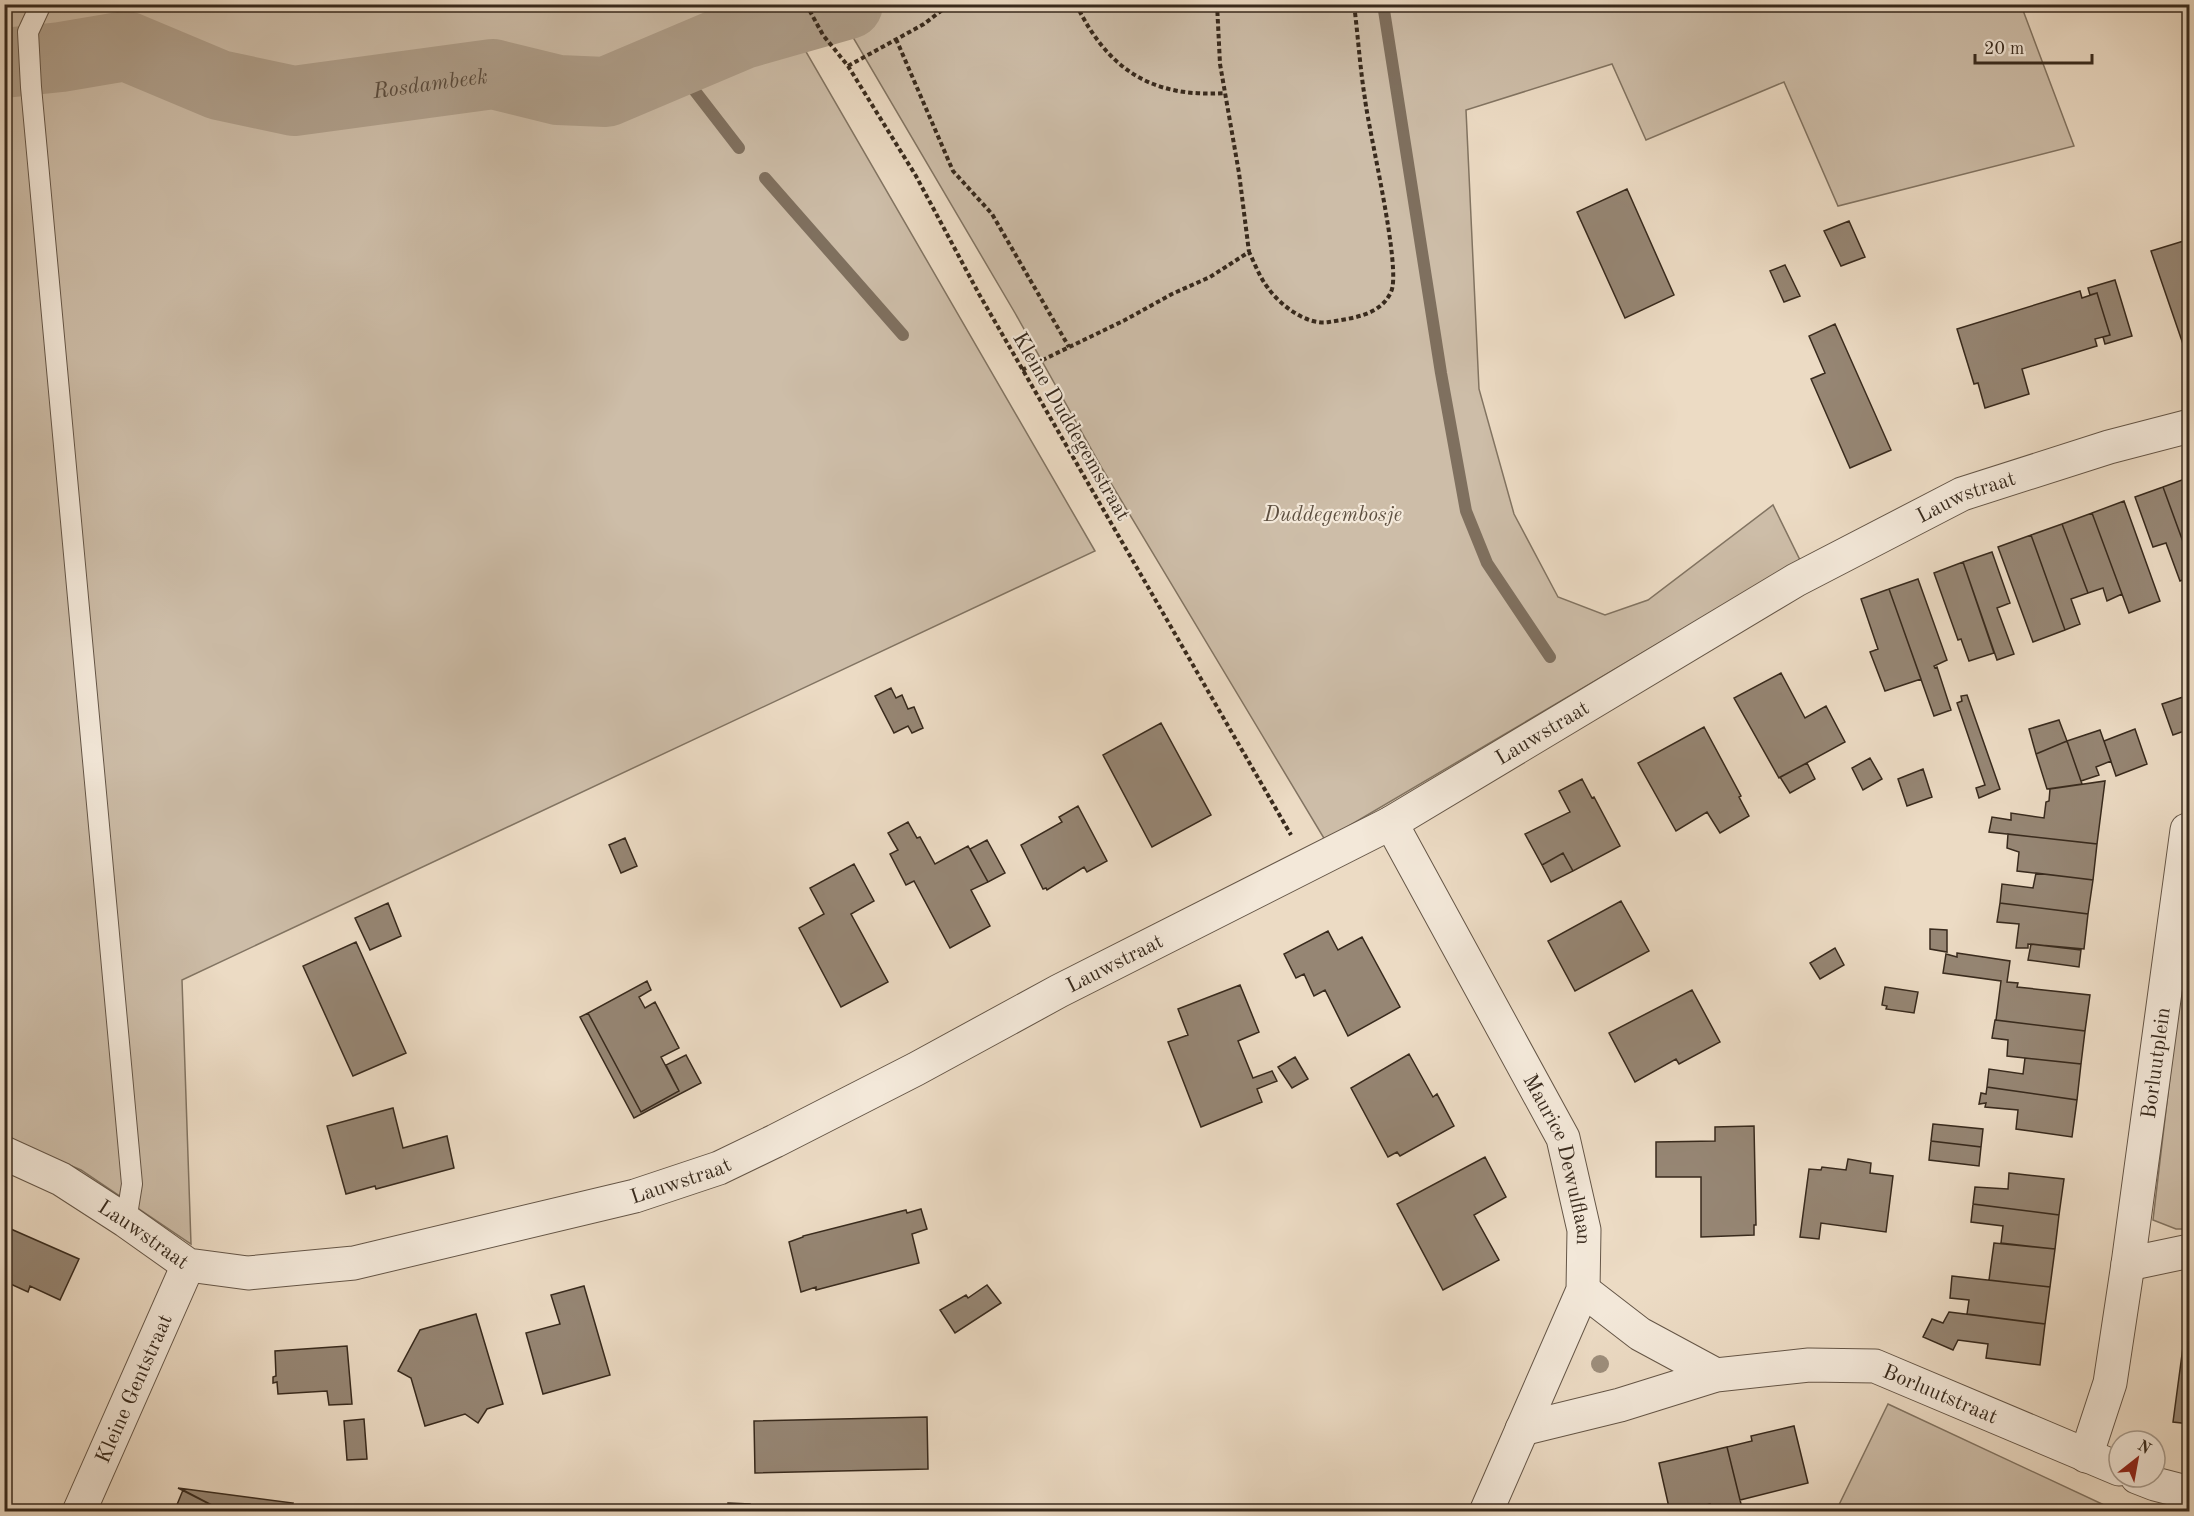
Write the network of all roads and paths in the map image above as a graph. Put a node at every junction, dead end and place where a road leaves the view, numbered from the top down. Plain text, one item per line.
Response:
1 (41, 4) edge
2 (806, 4) edge
3 (950, 4) edge
4 (1076, 4) edge
5 (1217, 4) edge
6 (1354, 4) edge
7 (896, 39) junction
8 (848, 66) junction
9 (1225, 93) junction
10 (1249, 252) junction
11 (1069, 347) junction
12 (1022, 370) junction
13 (2190, 426) edge
14 (1391, 823) junction
15 (2190, 829) edge
16 (1309, 865) junction
17 (4, 1153) edge
18 (126, 1221) junction
19 (2190, 1251) edge
20 (2128, 1264) junction
21 (188, 1265) junction
22 (1583, 1290) junction
23 (1716, 1375) junction
24 (1522, 1429) junction
25 (2086, 1456) junction
26 (2107, 1465) edge
27 (2167, 1487) edge
28 (2190, 1493) edge
29 (80, 1512) edge
30 (1486, 1512) edge

1 - 18 lane
2 - 8 path, Kleine Duddegemstraat
3 - 7 path
4 - 9 path
5 - 9 path
6 - 10 path
7 - 8 path
7 - 11 path
8 - 12 path, Kleine Duddegemstraat
9 - 10 path
10 - 11 path
11 - 12 path
12 - 16 path, Kleine Duddegemstraat
13 - 14 street, Lauwstraat
14 - 16 street, Lauwstraat
14 - 22 street, Maurice Dewulflaan
15 - 20 street, Borluutplein
16 - 21 street, Lauwstraat
17 - 18 street, Lauwstraat
18 - 21 street, Lauwstraat
19 - 20 street
20 - 25 street, Borluutplein
21 - 29 street, Kleine Gentstraat
22 - 23 street
22 - 24 street, Maurice Dewulflaan
23 - 24 street, Borluutstraat
23 - 25 street, Borluutstraat
24 - 30 street, Maurice Dewulflaan
25 - 26 street, Borluutstraat
27 - 28 street

